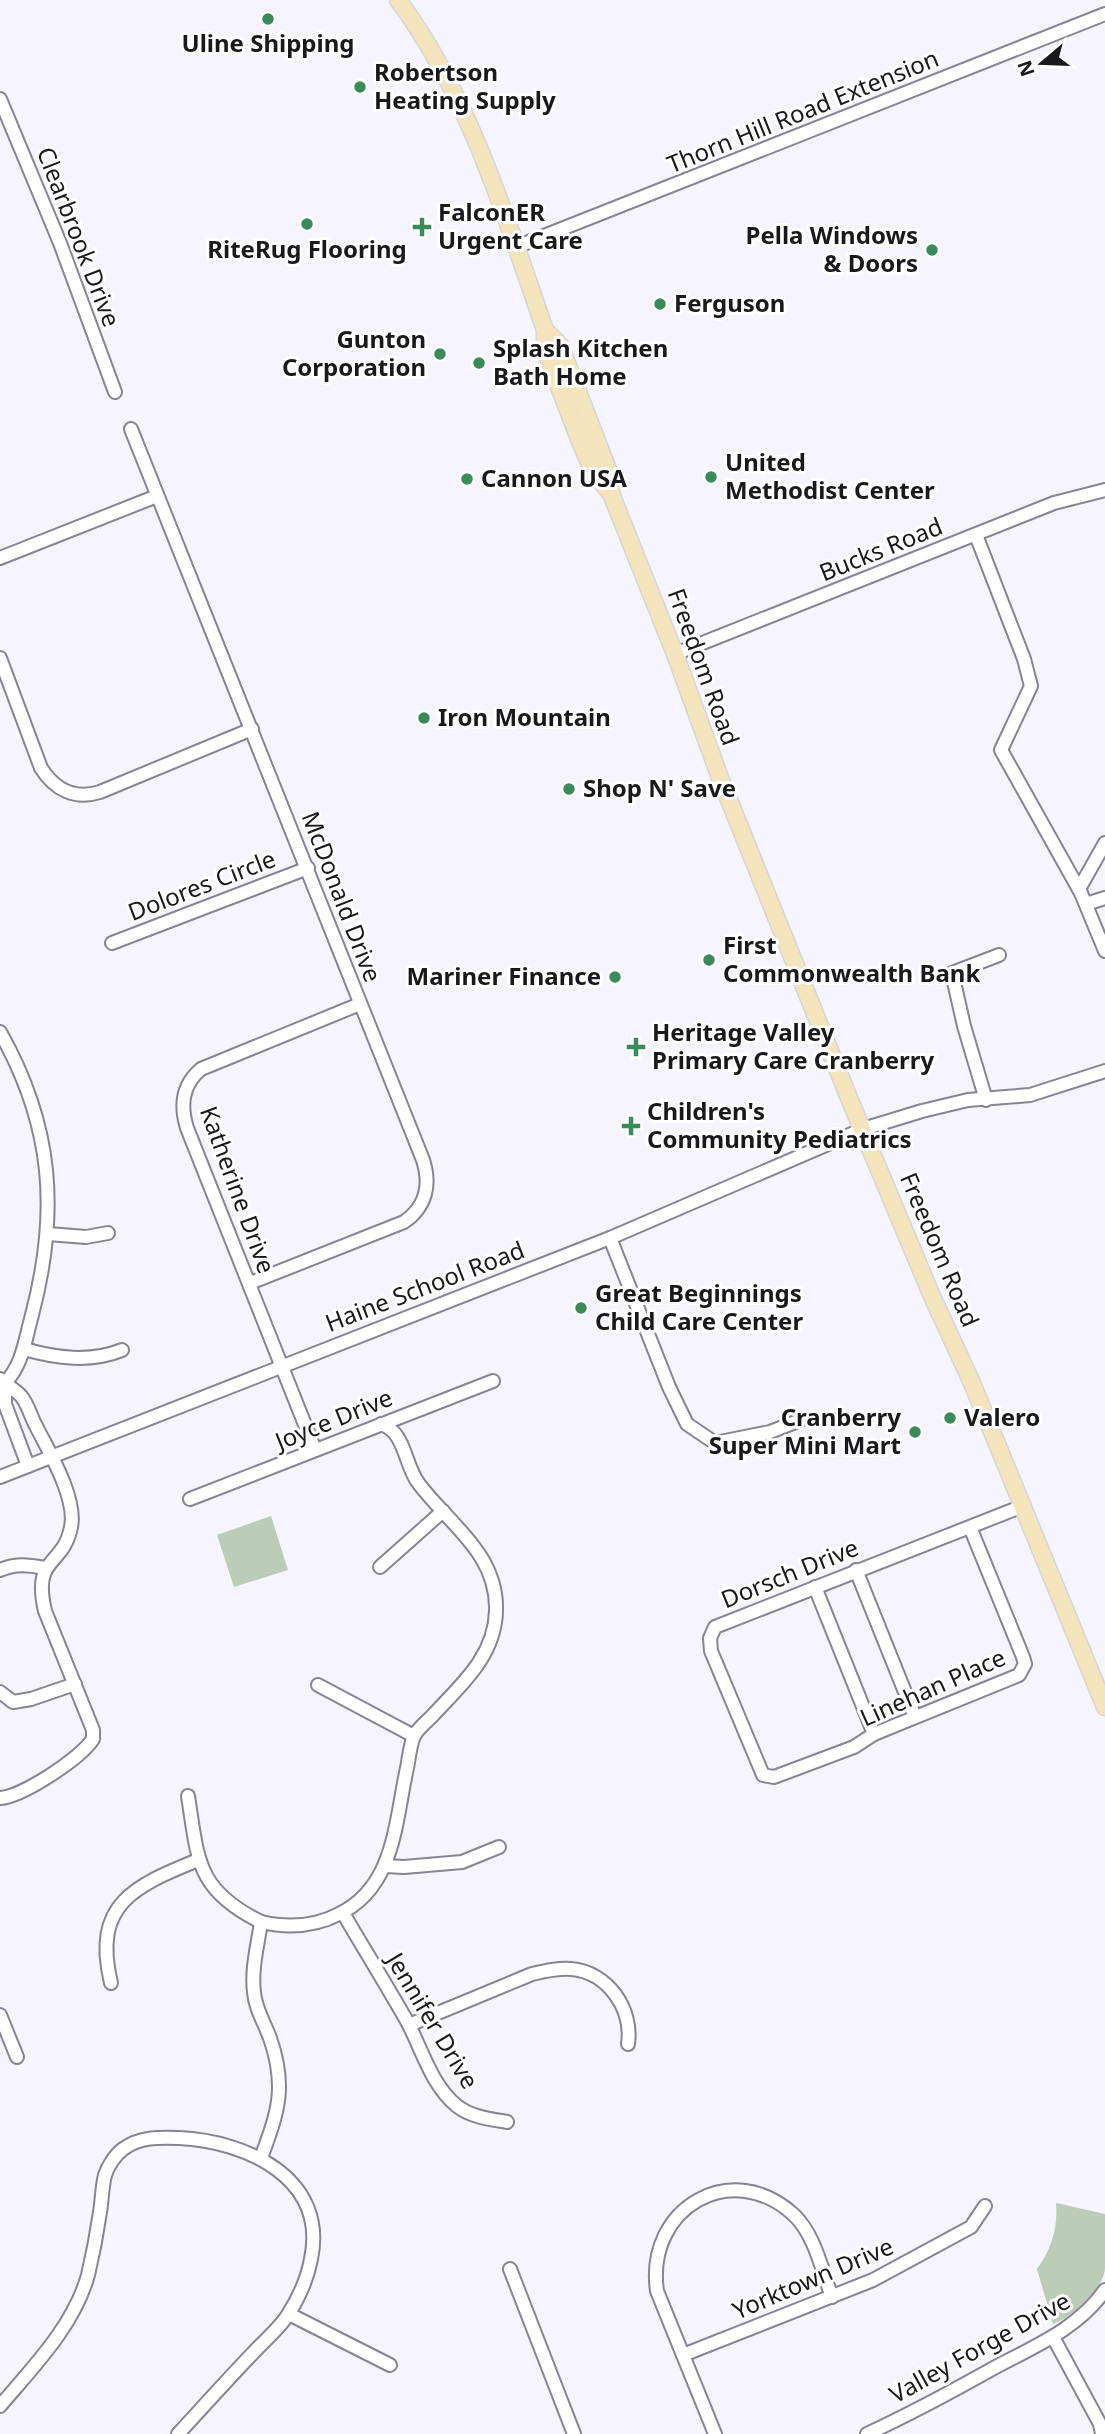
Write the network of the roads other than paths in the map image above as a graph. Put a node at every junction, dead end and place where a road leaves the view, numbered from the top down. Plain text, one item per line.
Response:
1 (398, 0) edge
2 (1105, 15) edge
3 (0, 99) edge
4 (516, 247) junction
5 (115, 392) dead end
6 (131, 429) dead end
7 (1105, 490) edge
8 (157, 496) junction
9 (976, 535) junction
10 (0, 558) edge
11 (675, 654) junction
12 (0, 657) edge
13 (252, 729) junction
14 (1105, 843) edge
15 (308, 868) junction
16 (1079, 890) junction
17 (1105, 898) edge
18 (1086, 904) junction
19 (112, 943) dead end
20 (1105, 951) edge
21 (999, 955) dead end
22 (360, 1004) junction
23 (0, 1032) edge
24 (1105, 1071) edge
25 (986, 1100) junction
26 (863, 1129) junction
27 (108, 1233) dead end
28 (48, 1234) junction
29 (610, 1238) junction
30 (250, 1283) junction
31 (24, 1349) junction
32 (122, 1350) dead end
33 (281, 1365) junction
34 (2, 1381) edge
35 (492, 1381) dead end
36 (803, 1419) dead end
37 (381, 1424) junction
38 (315, 1450) junction
39 (52, 1455) junction
40 (28, 1466) junction
41 (0, 1477) edge
42 (190, 1499) dead end
43 (1023, 1506) junction
44 (443, 1511) junction
45 (971, 1527) junction
46 (380, 1567) dead end
47 (46, 1568) junction
48 (0, 1570) edge
49 (856, 1570) junction
50 (815, 1587) junction
51 (1100, 1683) edge
52 (75, 1685) junction
53 (318, 1685) dead end
54 (0, 1692) edge
55 (1105, 1707) edge
56 (915, 1717) junction
57 (874, 1734) junction
58 (414, 1735) junction
59 (758, 1769) joint
60 (188, 1796) dead end
61 (0, 1798) edge
62 (499, 1847) dead end
63 (198, 1860) junction
64 (385, 1866) junction
65 (343, 1913) junction
66 (261, 1922) junction
67 (111, 1983) dead end
68 (0, 2015) edge
69 (409, 2025) junction
70 (628, 2044) dead end
71 (17, 2057) dead end
72 (507, 2122) dead end
73 (261, 2158) junction
74 (985, 2206) dead end
75 (510, 2269) dead end
76 (1105, 2290) edge
77 (832, 2297) junction
78 (289, 2314) junction
79 (1053, 2337) junction
80 (683, 2355) junction
81 (390, 2365) dead end
82 (0, 2406) edge
83 (178, 2434) edge
84 (574, 2434) edge
85 (715, 2434) edge
86 (867, 2434) edge
87 (1102, 2434) edge

1 - 4 main road, Freedom Road
2 - 4 street, Thorn Hill Road Extension
3 - 5 street, Clearbrook Drive
4 - 11 main road, Freedom Road
6 - 8 street, McDonald Drive
7 - 9 street, Bucks Road
8 - 10 street
8 - 13 street, McDonald Drive
9 - 11 street, Bucks Road
9 - 16 street
11 - 26 main road, Freedom Road
12 - 13 street
13 - 15 street, McDonald Drive
14 - 16 street
15 - 19 street, Dolores Circle
15 - 22 street, McDonald Drive
16 - 18 street
17 - 18 street
18 - 20 street
21 - 25 street
22 - 30 street, McDonald Drive
22 - 30 street, Katherine Drive
23 - 28 street
24 - 25 street, Haine School Road
25 - 26 street, Haine School Road
26 - 29 street, Haine School Road
26 - 43 main road, Freedom Road
27 - 28 street
28 - 31 street
29 - 33 street, Haine School Road
29 - 36 street
30 - 33 street, Katherine Drive
31 - 32 street
31 - 34 street
33 - 38 street, Katherine Drive
33 - 39 street, Haine School Road
34 - 39 street
34 - 40 street
35 - 37 street, Joyce Drive
37 - 38 street, Joyce Drive
37 - 44 street
38 - 42 street, Joyce Drive
39 - 40 street, Haine School Road
39 - 47 street
40 - 41 street, Haine School Road
43 - 45 street, Dorsch Drive
43 - 51 main road, Freedom Road
44 - 46 street
44 - 58 street
45 - 49 street, Dorsch Drive
45 - 56 street, Linehan Place
47 - 48 street
47 - 52 street
49 - 50 street, Dorsch Drive
49 - 56 street
50 - 57 street
50 - 59 street, Dorsch Drive
51 - 55 main road, Freedom Road
52 - 54 street
52 - 61 street
53 - 58 street
56 - 57 street, Linehan Place
57 - 59 street, Linehan Place
58 - 64 street
60 - 63 street
62 - 64 street
63 - 66 street
63 - 67 street
64 - 65 street
65 - 66 street
65 - 69 street, Jennifer Drive
66 - 73 street
68 - 71 street
69 - 70 street
69 - 72 street, Jennifer Drive
73 - 78 street
73 - 82 street
74 - 77 street, Yorktown Drive
75 - 84 street
76 - 79 street, Valley Forge Drive
77 - 80 street, Yorktown Drive
77 - 80 street
78 - 81 street
78 - 83 street
79 - 86 street, Valley Forge Drive
79 - 87 street
80 - 85 street

